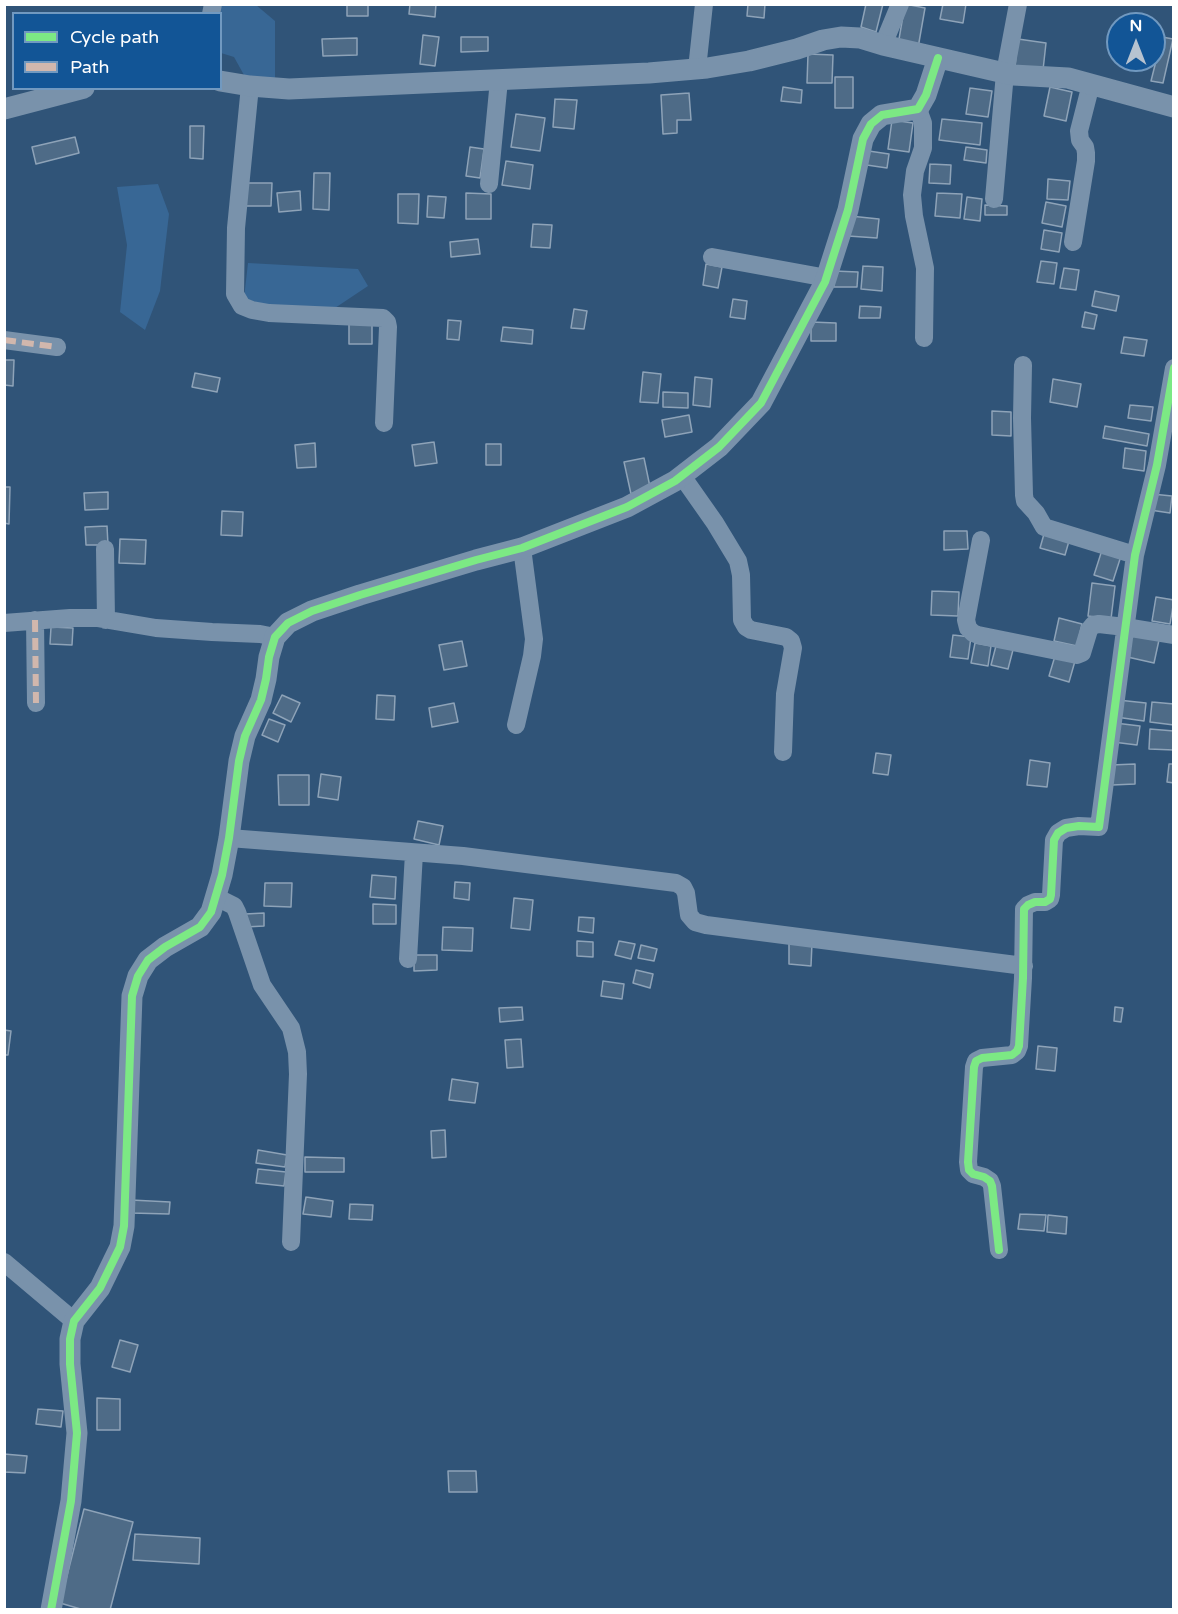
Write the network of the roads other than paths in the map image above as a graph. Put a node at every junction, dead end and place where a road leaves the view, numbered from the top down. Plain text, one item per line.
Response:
1 (704, 4) edge
2 (900, 4) edge
3 (1018, 4) edge
4 (883, 45) junction
5 (938, 58) junction
6 (697, 69) junction
7 (1005, 73) junction
8 (499, 80) junction
9 (222, 81) edge
10 (1091, 84) junction
11 (250, 86) junction
12 (76, 90) edge
13 (1173, 107) edge
14 (4, 109) edge
15 (918, 109) junction
16 (489, 184) dead end
17 (994, 199) dead end
18 (1073, 242) dead end
19 (712, 257) dead end
20 (827, 278) junction
21 (924, 338) dead end
22 (4, 340) edge
23 (57, 347) dead end
24 (1023, 365) dead end
25 (1173, 368) edge
26 (384, 423) dead end
27 (682, 476) junction
28 (981, 540) dead end
29 (522, 548) junction
30 (105, 549) dead end
31 (1135, 555) junction
32 (35, 620) junction
33 (106, 620) junction
34 (4, 623) edge
35 (1125, 627) junction
36 (1173, 635) edge
37 (275, 637) junction
38 (36, 703) dead end
39 (516, 725) dead end
40 (783, 752) dead end
41 (229, 838) junction
42 (414, 853) junction
43 (216, 897) junction
44 (408, 959) dead end
45 (1024, 966) junction
46 (291, 1242) dead end
47 (999, 1250) dead end
48 (4, 1262) edge
49 (74, 1321) junction
50 (51, 1610) edge

1 - 6 street
2 - 4 street
3 - 7 street
4 - 5 street
4 - 6 street
5 - 7 street
5 - 15 street
6 - 8 street
7 - 10 street
7 - 17 street
8 - 11 street
8 - 16 street
9 - 11 street
10 - 13 street
10 - 18 street
11 - 26 street
12 - 14 street
15 - 20 street
15 - 21 street
19 - 20 street
20 - 27 street
22 - 23 street
24 - 31 street
25 - 31 street
27 - 29 street
27 - 40 street
28 - 35 street
29 - 37 street
29 - 39 street
30 - 33 street
31 - 35 street
32 - 33 street
32 - 34 street
32 - 38 street
33 - 37 street
35 - 36 street
35 - 45 street
37 - 41 street
41 - 42 street
41 - 43 street
42 - 44 street
42 - 45 street
43 - 46 street
43 - 49 street
45 - 47 street
48 - 49 street
49 - 50 street

